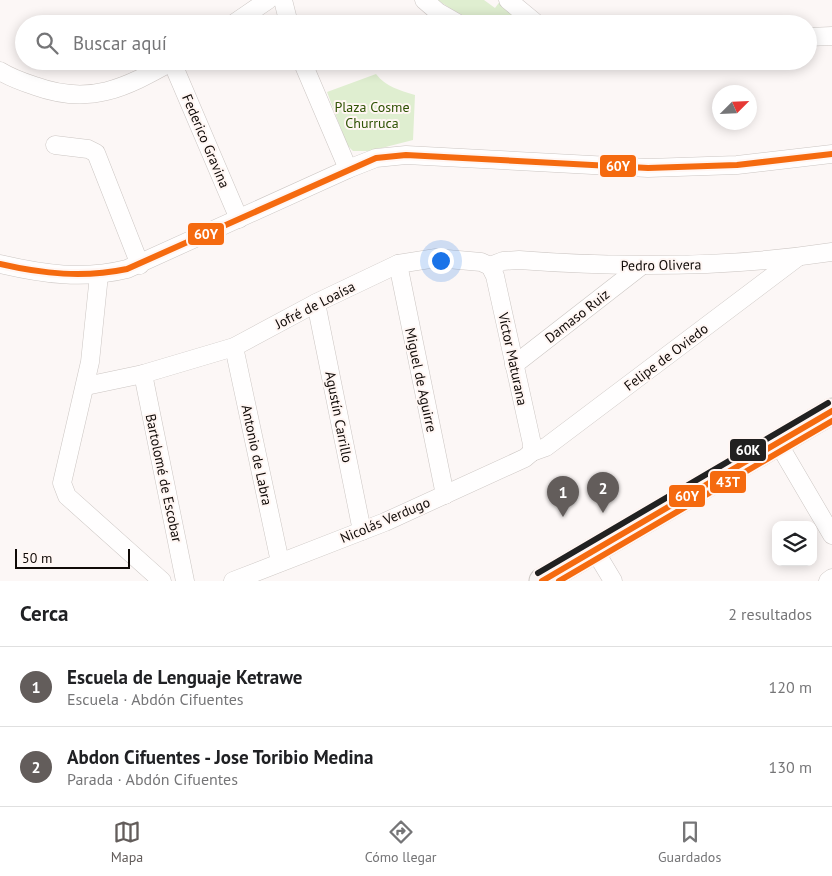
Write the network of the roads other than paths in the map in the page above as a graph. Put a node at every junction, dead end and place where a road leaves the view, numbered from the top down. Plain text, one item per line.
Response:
1 (268, 0) edge
2 (283, 0) edge
3 (424, 0) edge
4 (508, 0) edge
5 (246, 15) edge
6 (287, 15) edge
7 (443, 15) edge
8 (526, 15) edge
9 (832, 36) edge
10 (817, 37) edge
11 (157, 70) edge
12 (176, 70) edge
13 (306, 70) edge
14 (2, 77) edge
15 (55, 145) dead end
16 (832, 154) edge
17 (348, 169) junction
18 (240, 220) junction
19 (832, 252) edge
20 (798, 257) junction
21 (0, 264) edge
22 (398, 264) junction
23 (140, 265) junction
24 (490, 266) junction
25 (640, 267) junction
26 (99, 275) junction
27 (316, 303) junction
28 (234, 347) junction
29 (514, 365) junction
30 (143, 374) junction
31 (86, 386) junction
32 (832, 411) edge
33 (778, 443) junction
34 (532, 452) junction
35 (445, 495) junction
36 (362, 531) junction
37 (832, 535) edge
38 (595, 551) junction
39 (280, 562) junction
40 (832, 578) edge
41 (162, 581) edge
42 (185, 581) edge
43 (233, 581) edge
44 (542, 581) edge
45 (613, 581) edge
46 (828, 581) edge

1 - 5 street
2 - 6 street
3 - 7 street
4 - 8 street
9 - 10 street
11 - 14 street
12 - 18 street, Federico Gravina
13 - 17 street
15 - 23 street
16 - 17 street
17 - 18 street
18 - 23 street
19 - 20 street, Pedro Olivera
20 - 25 street, Pedro Olivera
20 - 34 street, Felipe de Oviedo
21 - 26 street
22 - 24 street, Jofré de Loaísa
22 - 27 street, Jofré de Loaísa
22 - 35 street, Miguel de Aguirre
23 - 26 street
24 - 25 street, Pedro Olivera
24 - 29 street, Víctor Maturana
25 - 29 street, Damaso Ruiz
26 - 31 street
27 - 28 street, Jofré de Loaísa
27 - 36 street, Agustín Carrillo
28 - 30 street, Jofré de Loaísa
28 - 39 street, Antonio de Labra
29 - 34 street, Víctor Maturana
30 - 31 street, Jofré de Loaísa
30 - 42 street, Bartolomé de Escobar
31 - 41 street
32 - 33 street
33 - 37 street
33 - 38 street
34 - 35 street, Nicolás Verdugo
35 - 36 street, Nicolás Verdugo
36 - 39 street, Nicolás Verdugo
38 - 44 street
38 - 45 street
39 - 43 street, Nicolás Verdugo
40 - 46 street

